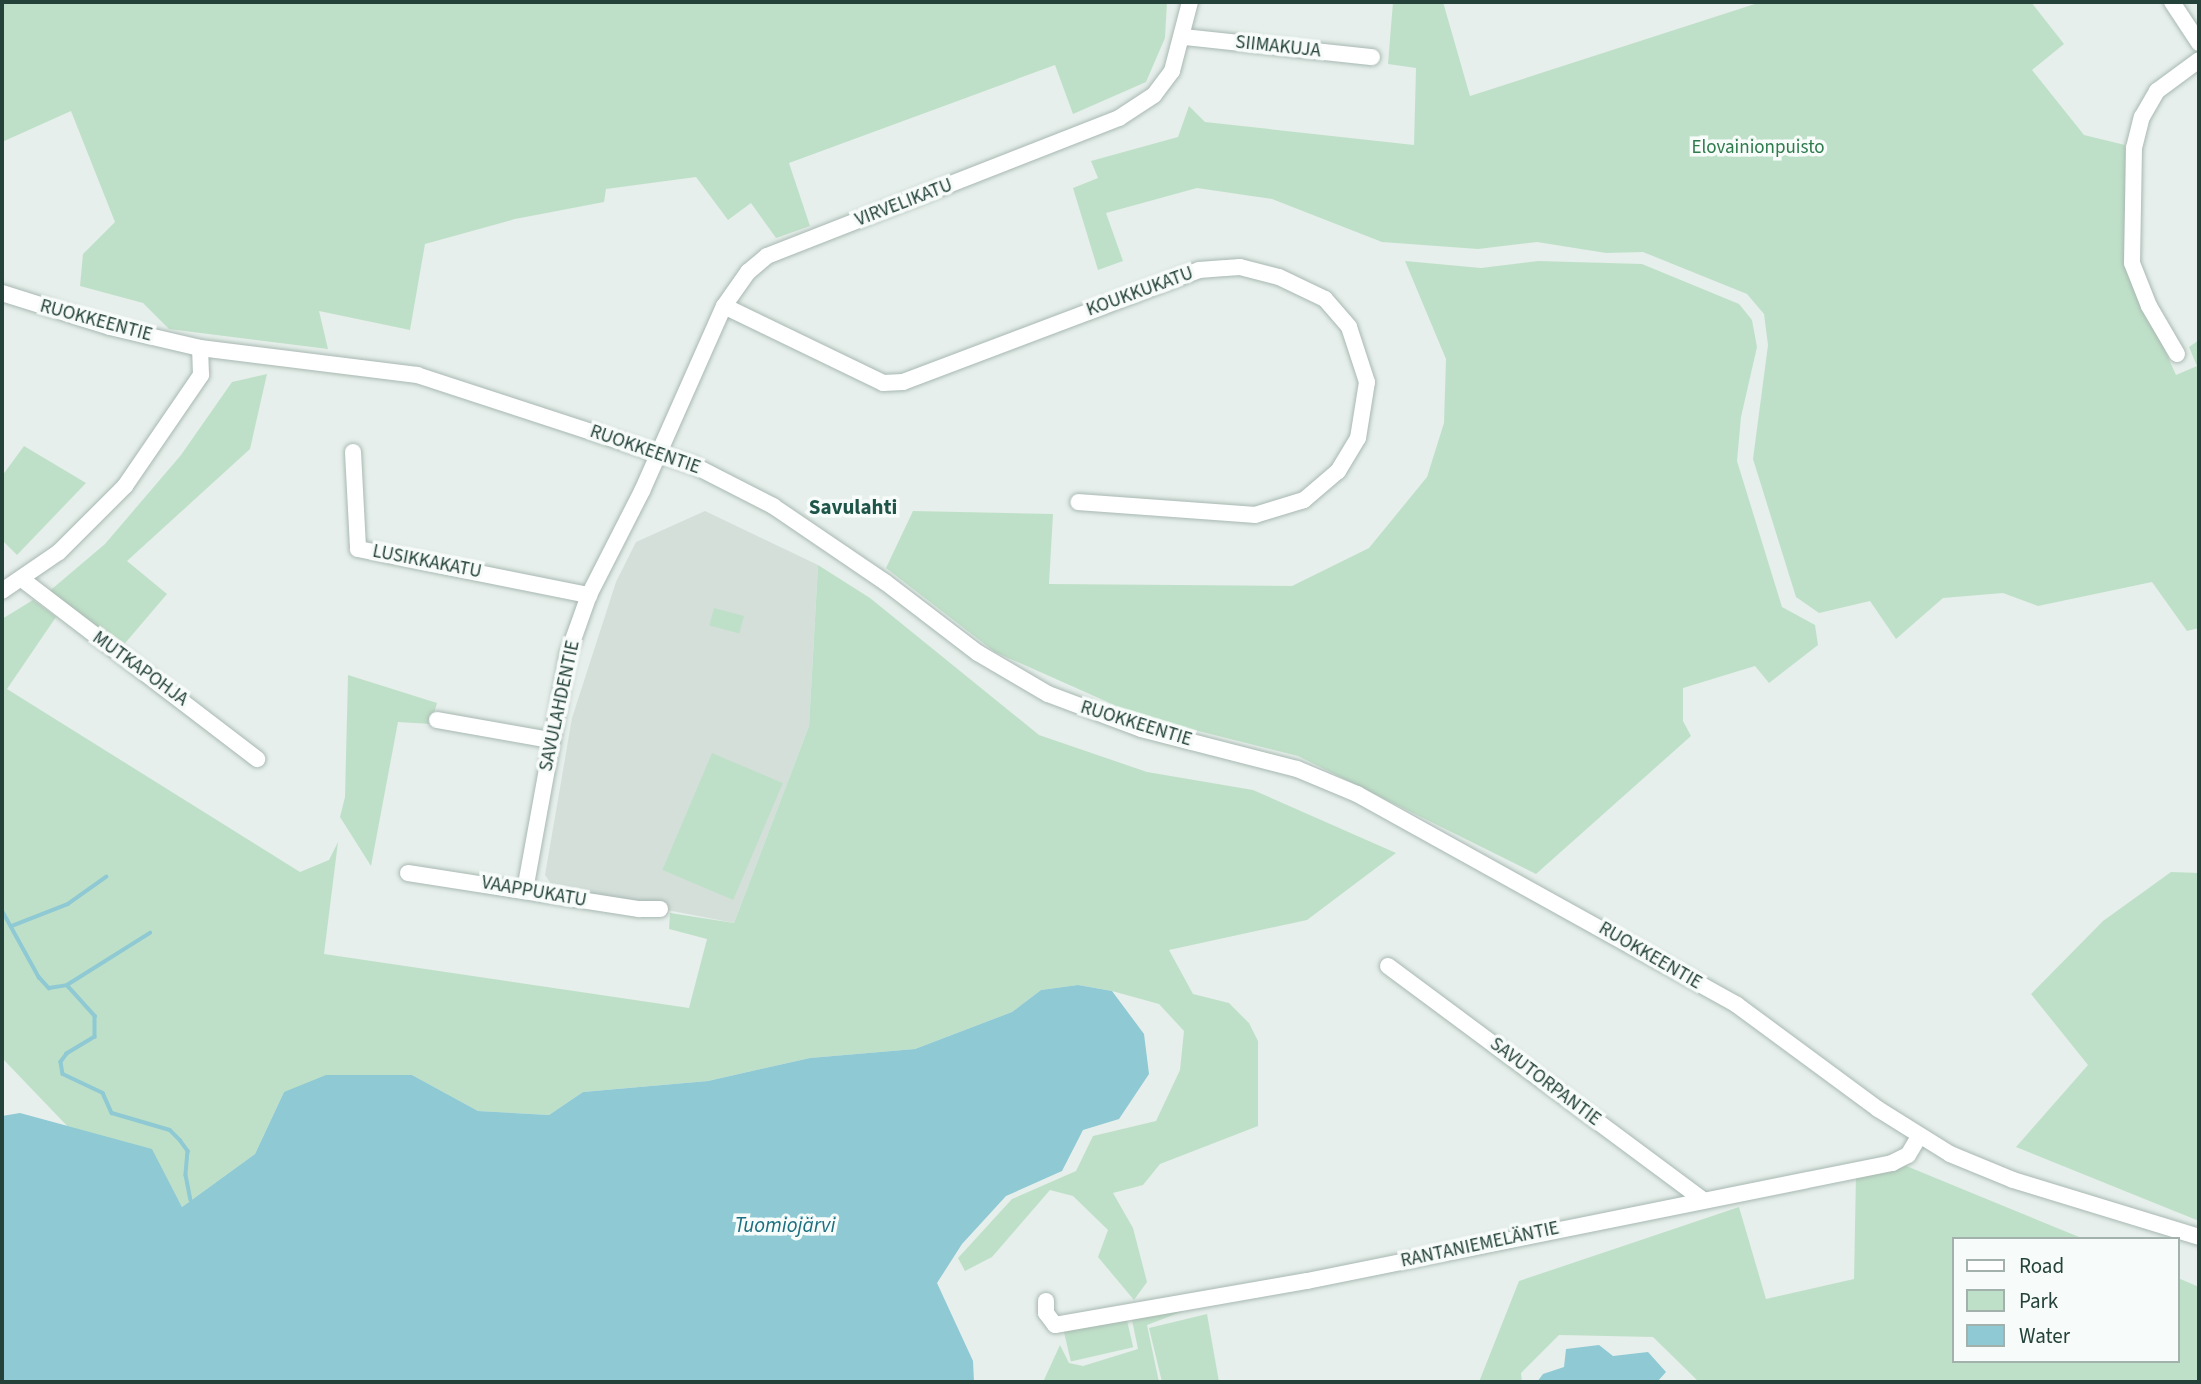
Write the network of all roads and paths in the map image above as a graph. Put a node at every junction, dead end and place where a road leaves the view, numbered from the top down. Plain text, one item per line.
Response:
1 (1190, 2) edge
2 (2172, 2) edge
3 (1184, 37) junction
4 (2199, 43) edge
5 (1372, 57) dead end
6 (2199, 60) edge
7 (2, 293) edge
8 (724, 306) junction
9 (201, 348) junction
10 (2176, 354) dead end
11 (353, 452) dead end
12 (658, 454) junction
13 (1078, 502) dead end
14 (23, 580) junction
15 (2, 591) edge
16 (589, 595) junction
17 (437, 720) dead end
18 (551, 740) junction
19 (257, 759) dead end
20 (408, 873) dead end
21 (525, 890) junction
22 (660, 909) dead end
23 (1388, 966) dead end
24 (1919, 1137) junction
25 (1702, 1199) junction
26 (2199, 1237) edge
27 (1046, 1301) dead end

1 - 3 street, VIRVELIKATU
2 - 4 street
3 - 5 street, SIIMAKUJA
3 - 8 street, VIRVELIKATU
6 - 10 street
7 - 9 street, RUOKKEENTIE
8 - 12 street, VIRVELIKATU
8 - 13 street, KOUKKUKATU
9 - 12 street, RUOKKEENTIE
9 - 14 street
11 - 16 street, LUSIKKAKATU
12 - 16 street, SAVULAHDENTIE
12 - 24 street, RUOKKEENTIE
14 - 15 street
14 - 19 street, MUTKAPOHJA
16 - 18 street, SAVULAHDENTIE
17 - 18 street
18 - 21 street, SAVULAHDENTIE
20 - 21 street, VAAPPUKATU
21 - 22 street, VAAPPUKATU
23 - 25 street, SAVUTORPANTIE
24 - 25 street, RANTANIEMELÄNTIE
24 - 26 street, RUOKKEENTIE
25 - 27 street, RANTANIEMELÄNTIE

